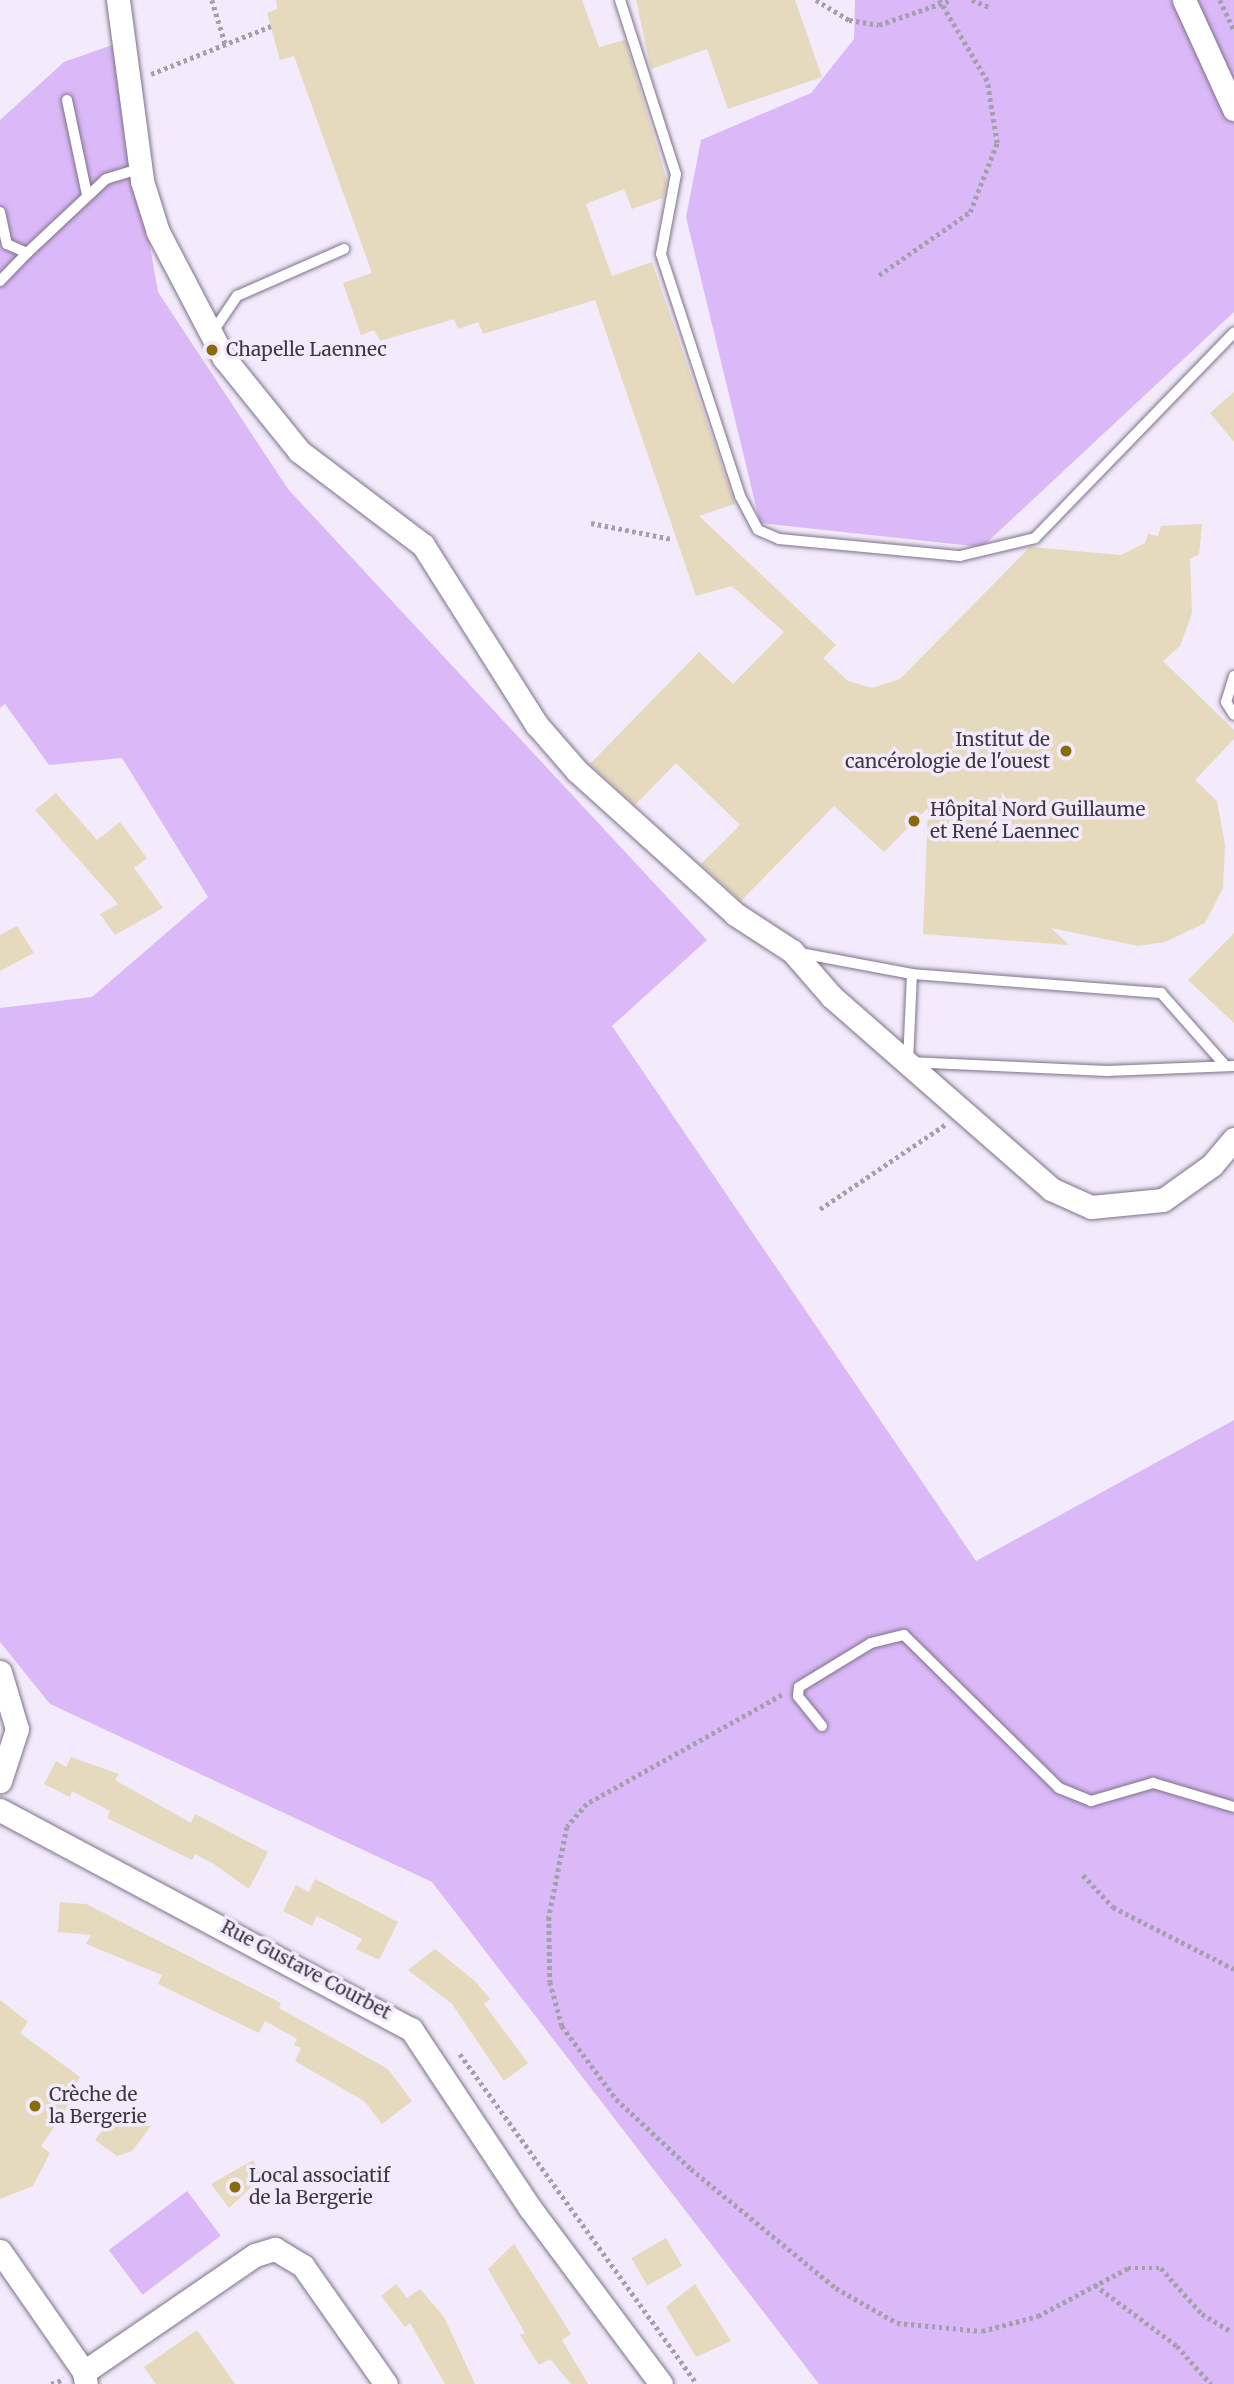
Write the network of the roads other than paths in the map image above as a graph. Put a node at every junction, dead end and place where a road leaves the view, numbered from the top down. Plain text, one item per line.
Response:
1 (118, 0) edge
2 (620, 0) edge
3 (1184, 0) edge
4 (67, 100) dead end
5 (1234, 110) edge
6 (139, 169) junction
7 (88, 195) junction
8 (0, 212) edge
9 (344, 249) dead end
10 (27, 253) junction
11 (0, 281) edge
12 (1234, 333) edge
13 (210, 334) junction
14 (1234, 676) edge
15 (1234, 715) edge
16 (792, 951) junction
17 (912, 974) junction
18 (908, 1062) junction
19 (1228, 1065) edge
20 (1234, 1139) edge
21 (0, 1672) edge
22 (822, 1726) dead end
23 (0, 1781) edge
24 (1234, 1807) edge
25 (0, 1810) edge
26 (0, 2251) edge
27 (85, 2378) edge
28 (386, 2384) edge
29 (661, 2384) edge

1 - 6 street
2 - 12 lane
3 - 5 street
4 - 7 lane
6 - 7 lane
6 - 13 street
7 - 10 lane
8 - 10 lane
9 - 13 lane
10 - 11 lane
13 - 16 street
14 - 15 lane
16 - 17 lane
16 - 18 street
17 - 18 lane
17 - 19 lane
18 - 19 lane
18 - 20 street
21 - 23 street
22 - 24 lane
25 - 29 street, Rue Gustave Courbet
26 - 27 street
27 - 28 street

